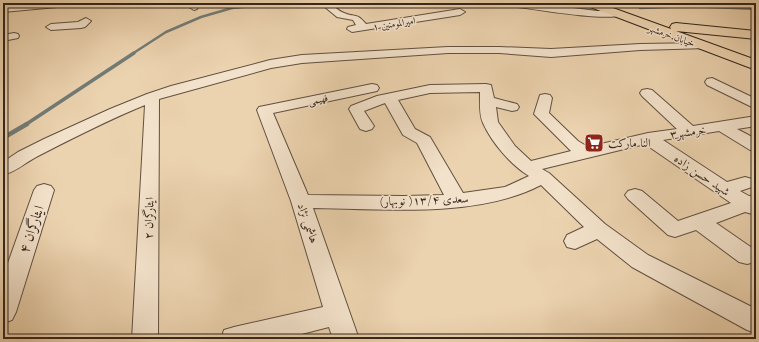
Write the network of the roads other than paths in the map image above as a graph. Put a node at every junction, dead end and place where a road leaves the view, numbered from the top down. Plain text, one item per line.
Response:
1 (75, 3) edge
2 (326, 3) edge
3 (511, 3) edge
4 (586, 3) edge
5 (590, 3) edge
6 (48, 4) edge
7 (3, 9) edge
8 (614, 9) edge
9 (65, 11) edge
10 (460, 12) dead end
11 (33, 15) dead end
12 (86, 20) dead end
13 (676, 27) junction
14 (364, 28) junction
15 (352, 29) dead end
16 (754, 38) edge
17 (703, 46) junction
18 (756, 55) edge
19 (756, 65) edge
20 (712, 82) dead end
21 (648, 93) dead end
22 (487, 95) junction
23 (152, 97) junction
24 (545, 98) dead end
25 (386, 99) junction
26 (756, 105) edge
27 (512, 107) dead end
28 (264, 110) joint
29 (756, 121) edge
30 (366, 126) dead end
31 (723, 127) junction
32 (654, 132) junction
33 (690, 132) junction
34 (756, 146) edge
35 (585, 153) junction
36 (716, 167) dead end
37 (3, 170) edge
38 (535, 172) junction
39 (698, 172) junction
40 (745, 183) dead end
41 (724, 189) junction
42 (44, 190) dead end
43 (635, 195) dead end
44 (457, 200) junction
45 (301, 201) junction
46 (753, 205) edge
47 (699, 222) junction
48 (598, 229) junction
49 (575, 241) dead end
50 (747, 256) dead end
51 (3, 312) edge
52 (338, 314) junction
53 (756, 322) edge
54 (145, 339) edge
55 (234, 339) edge
56 (346, 339) edge

1 - 9 street
2 - 14 street
3 - 8 street
4 - 5 street
5 - 8 main road, خیابان خرمشهر
6 - 7 street
6 - 9 street
6 - 11 street
8 - 13 main road, خیابان خرمشهر
8 - 17 main road, خیابان خرمشهر
9 - 12 street
10 - 14 street, امیرالمومنین ۱
13 - 16 main road
13 - 18 main road, خیابان خرمشهر
14 - 15 street, امیرالمومنین ۱
17 - 19 main road, خیابان خرمشهر
17 - 23 street
20 - 26 street
21 - 33 street
22 - 25 street
22 - 27 street
22 - 38 street
23 - 37 street
23 - 54 street, ایثارگران ۲
24 - 35 street
25 - 28 street, فهیمی
25 - 30 street
25 - 44 street
28 - 45 street, هاشمی نژاد
29 - 31 street, خرمشهر۳
31 - 33 street, خرمشهر۳
31 - 34 street
32 - 33 street, خرمشهر۳
32 - 35 street, خرمشهر۳
32 - 39 street, شهید حسن زاده
35 - 38 street, خرمشهر۳
36 - 39 street
38 - 44 street, سعدی ۱۳/۴( نوبهار)
38 - 48 street
39 - 41 street, شهید حسن زاده
40 - 41 street
41 - 46 street, شهید حسن زاده
42 - 51 street, ایثارگران ۴
43 - 47 street
44 - 45 street, سعدی ۱۳/۴( نوبهار)
45 - 52 street, هاشمی نژاد
46 - 47 street
47 - 50 street
48 - 49 street
48 - 53 street
52 - 55 street
52 - 56 street, هاشمی نژاد

